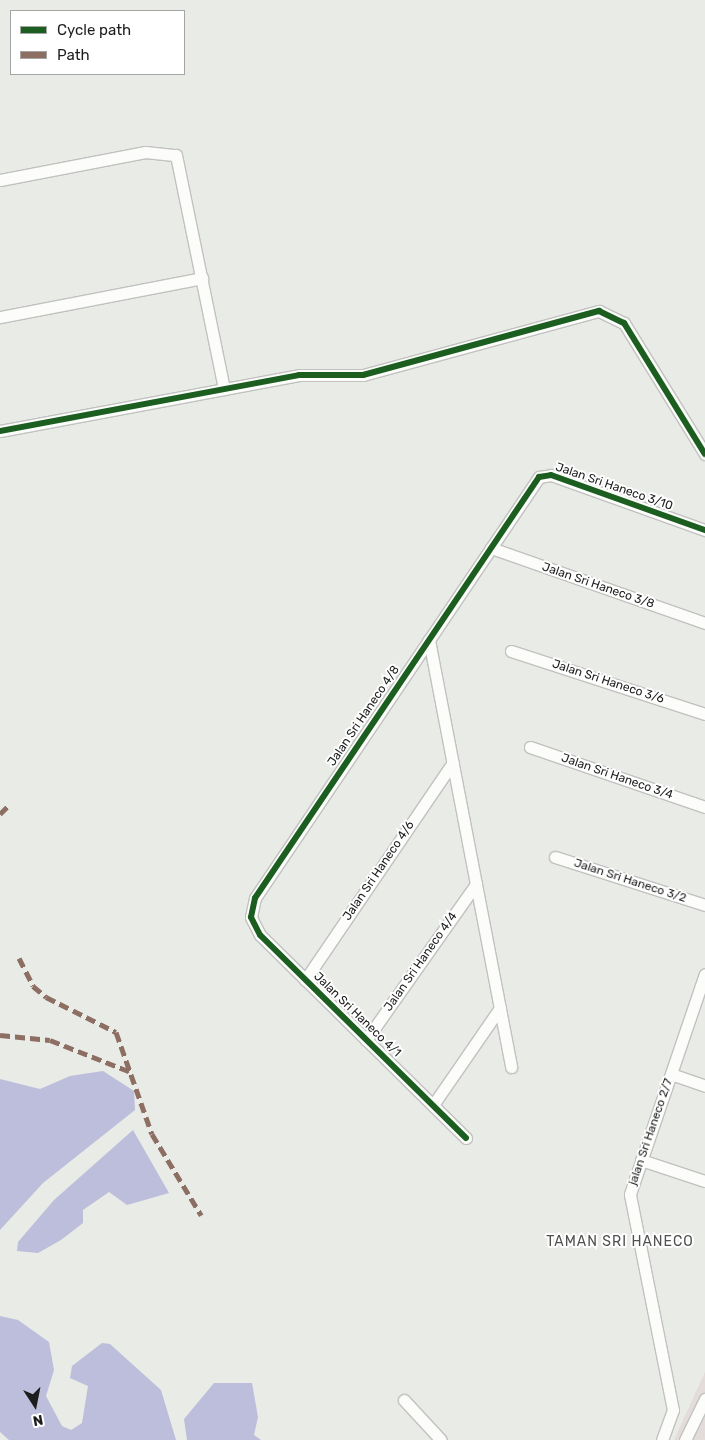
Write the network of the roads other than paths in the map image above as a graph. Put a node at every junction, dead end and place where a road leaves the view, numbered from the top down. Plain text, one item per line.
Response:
1 (0, 180) edge
2 (202, 278) junction
3 (0, 316) edge
4 (224, 389) junction
5 (0, 431) edge
6 (705, 454) edge
7 (705, 530) edge
8 (491, 548) junction
9 (705, 623) edge
10 (429, 640) junction
11 (511, 650) dead end
12 (705, 714) edge
13 (530, 747) dead end
14 (453, 762) junction
15 (705, 807) edge
16 (555, 858) dead end
17 (476, 884) junction
18 (254, 898) joint
19 (705, 905) edge
20 (705, 974) edge
21 (305, 980) junction
22 (701, 996) edge
23 (500, 1008) junction
24 (366, 1040) junction
25 (511, 1067) dead end
26 (671, 1074) junction
27 (705, 1086) edge
28 (433, 1105) junction
29 (466, 1138) dead end
30 (641, 1160) junction
31 (705, 1181) edge
32 (705, 1398) edge
33 (404, 1400) dead end
34 (441, 1440) edge
35 (662, 1440) edge
36 (685, 1440) edge

1 - 2 street
2 - 3 street
2 - 4 street
4 - 5 street
4 - 6 street
7 - 8 street, Jalan Sri Haneco 3/10
8 - 9 street, Jalan Sri Haneco 3/8
8 - 10 street, Jalan Sri Haneco 4/8
10 - 14 street
10 - 18 street, Jalan Sri Haneco 4/8
11 - 12 street, Jalan Sri Haneco 3/6
13 - 15 street, Jalan Sri Haneco 3/4
14 - 17 street
14 - 21 street, Jalan Sri Haneco 4/6
16 - 19 street, Jalan Sri Haneco 3/2
17 - 23 street
17 - 24 street, Jalan Sri Haneco 4/4
18 - 21 street, Jalan Sri Haneco 4/1
20 - 22 street, jalan Sri Haneco 2/7
21 - 24 street, Jalan Sri Haneco 4/1
22 - 26 street, jalan Sri Haneco 2/7
23 - 25 street
23 - 28 street
24 - 28 street, Jalan Sri Haneco 4/1
26 - 27 street
26 - 30 street, jalan Sri Haneco 2/7
28 - 29 street, Jalan Sri Haneco 4/1
30 - 31 street
30 - 35 street, jalan Sri Haneco 2/7
32 - 36 street
33 - 34 street

